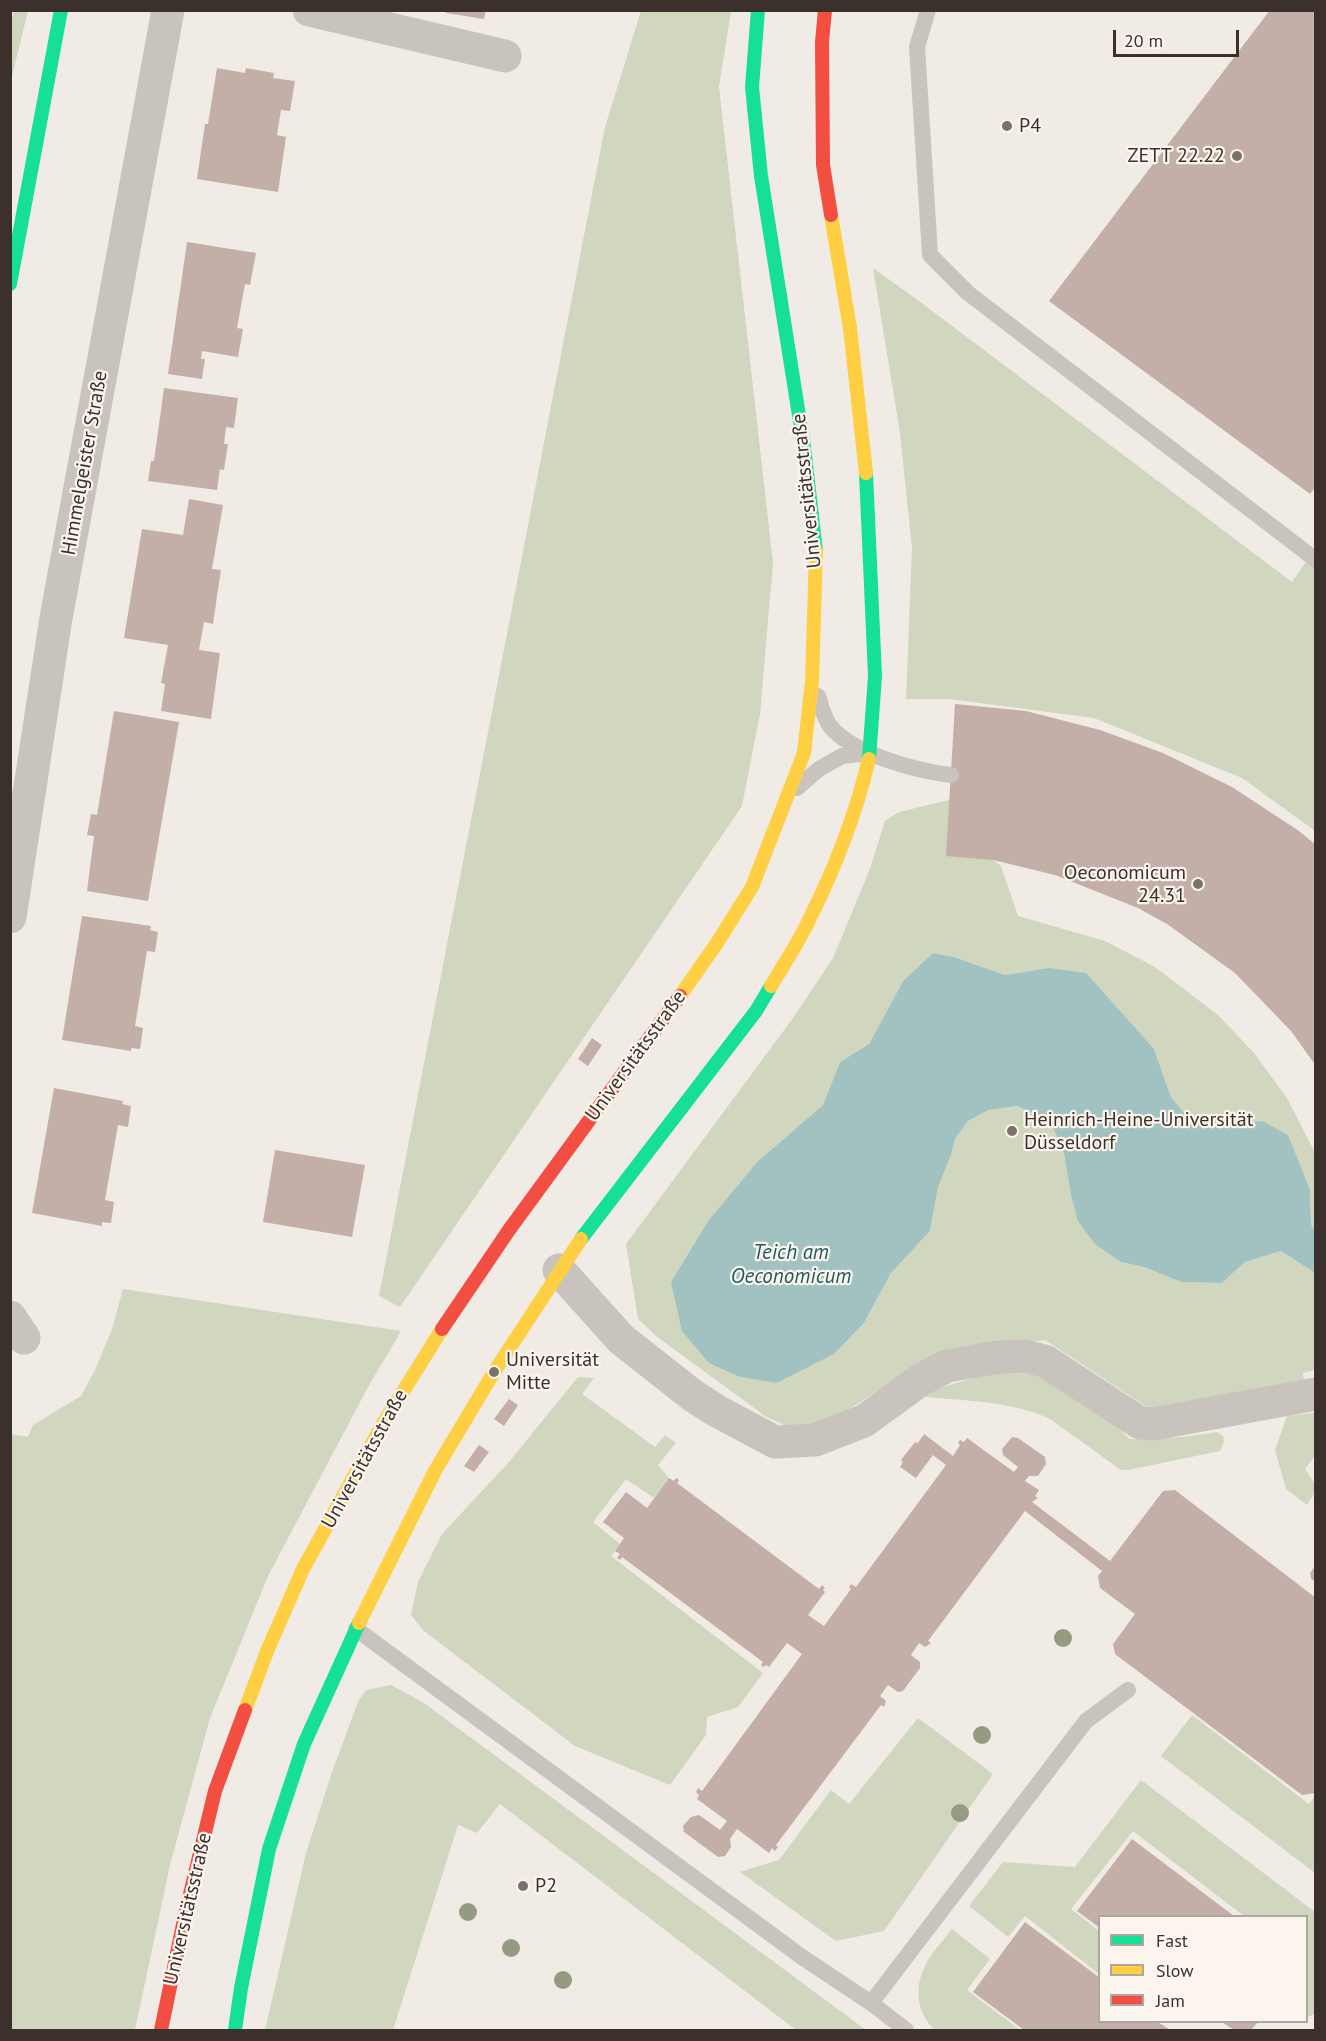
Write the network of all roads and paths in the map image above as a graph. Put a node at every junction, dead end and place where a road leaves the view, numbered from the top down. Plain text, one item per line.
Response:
1 (61, 10) edge
2 (168, 10) edge
3 (309, 10) edge
4 (758, 10) edge
5 (825, 10) edge
6 (928, 10) edge
7 (506, 56) dead end
8 (10, 284) edge
9 (1316, 560) edge
10 (812, 681) junction
11 (870, 753) junction
12 (951, 775) dead end
13 (789, 795) junction
14 (10, 917) edge
15 (559, 1270) junction
16 (1316, 1394) edge
17 (357, 1629) junction
18 (1128, 1690) dead end
19 (871, 2003) junction
20 (161, 2031) edge
21 (235, 2031) edge
22 (906, 2031) edge

1 - 8 main road
2 - 14 street, Himmelgeister Straße
3 - 7 street
4 - 10 main road, Universitätsstraße
5 - 11 main road
6 - 9 lane
10 - 11 lane
10 - 13 main road, Universitätsstraße
11 - 12 lane
11 - 13 lane
11 - 15 main road
13 - 20 main road, Universitätsstraße
15 - 16 street
15 - 17 main road
17 - 19 lane
17 - 21 main road
18 - 19 lane
19 - 22 lane

